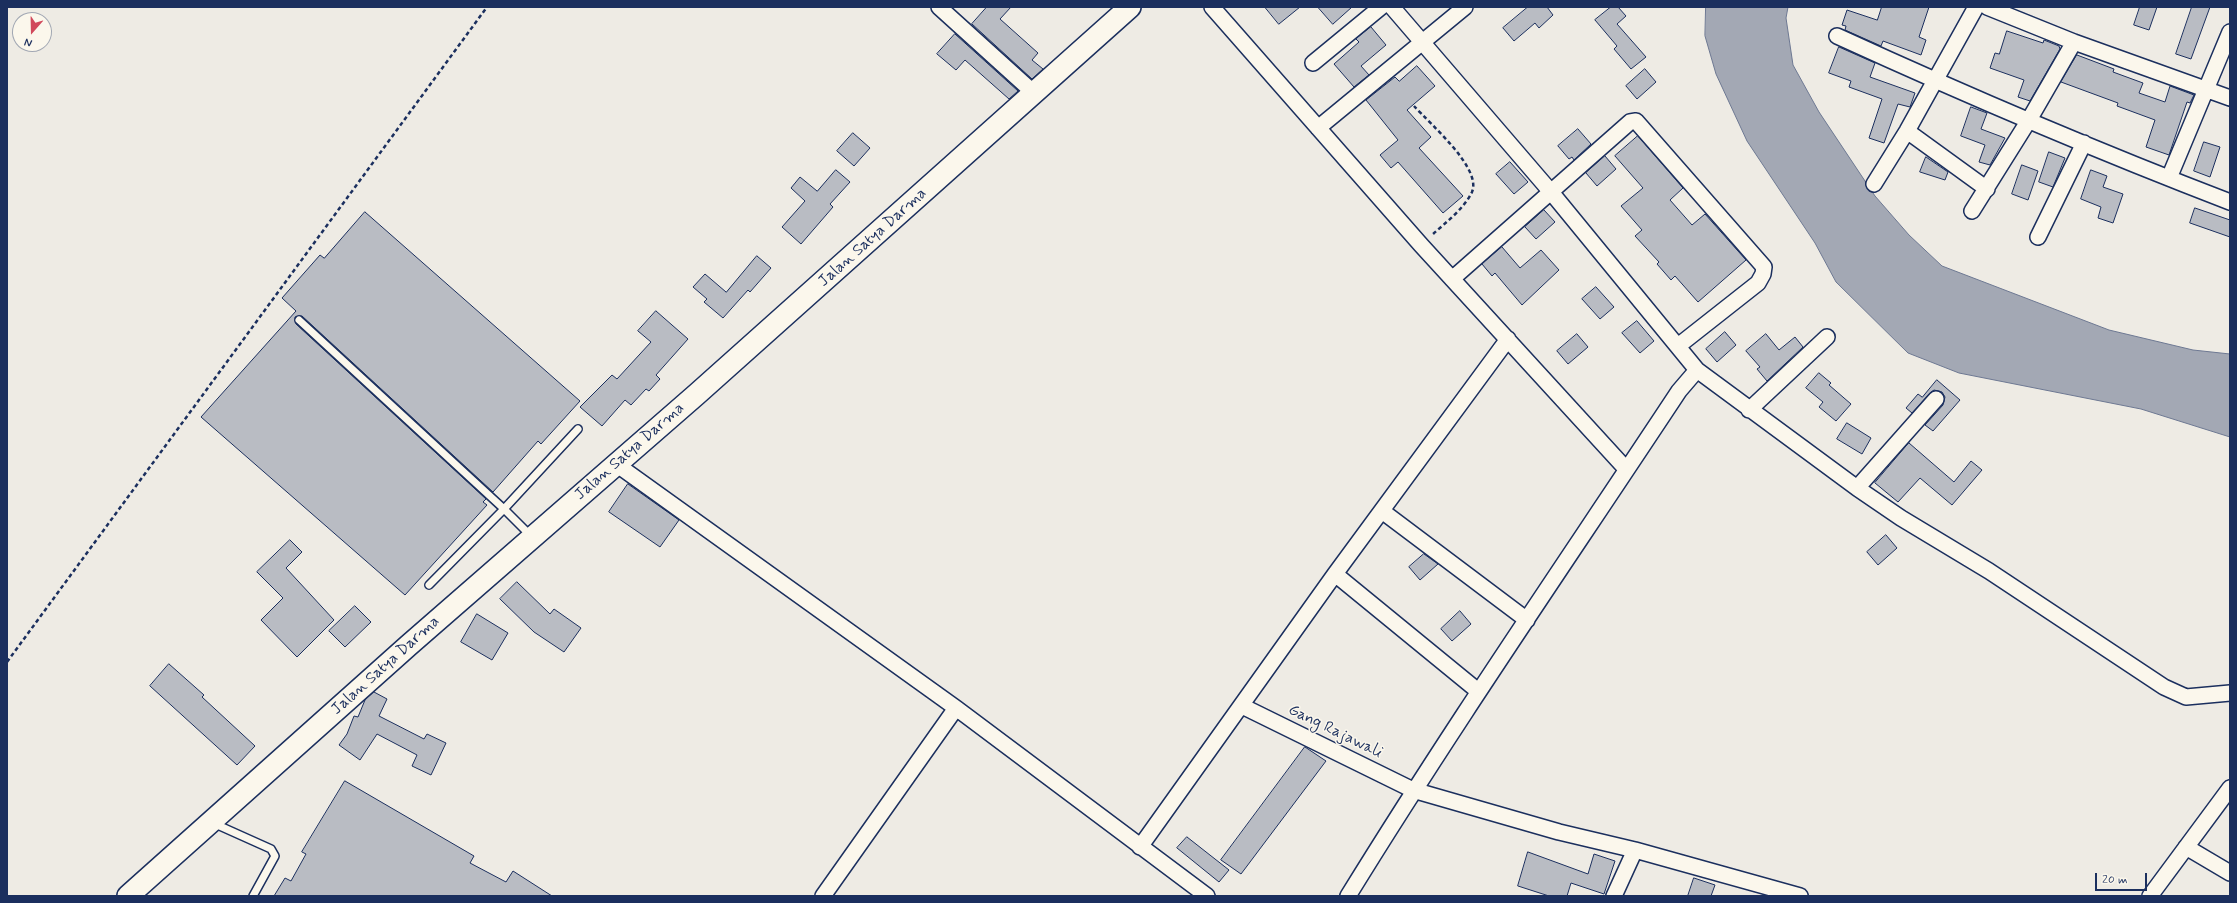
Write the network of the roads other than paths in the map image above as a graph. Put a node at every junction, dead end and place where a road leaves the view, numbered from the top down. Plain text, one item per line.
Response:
1 (939, 7) edge
2 (1130, 7) edge
3 (1212, 7) edge
4 (1381, 7) edge
5 (1392, 7) edge
6 (1465, 7) edge
7 (1976, 7) edge
8 (1988, 7) edge
9 (2230, 32) edge
10 (1837, 36) dead end
11 (1423, 42) junction
12 (2074, 42) junction
13 (1313, 63) dead end
14 (1934, 81) junction
15 (2207, 89) junction
16 (1034, 93) junction
17 (2230, 98) edge
18 (2029, 120) junction
19 (1318, 128) junction
20 (1907, 130) junction
21 (2084, 143) junction
22 (2169, 178) junction
23 (1874, 184) dead end
24 (1987, 189) junction
25 (1551, 192) junction
26 (2230, 202) edge
27 (1972, 211) dead end
28 (2038, 237) dead end
29 (1452, 279) junction
30 (299, 320) dead end
31 (1827, 337) dead end
32 (1508, 339) junction
33 (1678, 346) junction
34 (1697, 370) junction
35 (1936, 400) dead end
36 (1749, 410) junction
37 (578, 429) dead end
38 (616, 464) junction
39 (1626, 468) junction
40 (1857, 488) junction
41 (504, 509) junction
42 (1382, 511) junction
43 (532, 538) junction
44 (1335, 574) junction
45 (429, 585) dead end
46 (1527, 620) junction
47 (1478, 691) junction
48 (2230, 693) edge
49 (1242, 706) junction
50 (956, 708) junction
51 (2230, 788) edge
52 (1413, 790) junction
53 (211, 821) junction
54 (1140, 847) junction
55 (2186, 847) junction
56 (1635, 850) junction
57 (2230, 873) edge
58 (128, 896) edge
59 (253, 896) edge
60 (823, 896) edge
61 (1207, 896) edge
62 (1348, 896) edge
63 (1614, 896) edge
64 (1800, 896) edge
65 (2150, 896) edge

1 - 16 street
2 - 16 main road, Jalan Satya Darma
3 - 19 street
4 - 13 street
5 - 11 street
6 - 11 street
7 - 14 street
8 - 12 street
9 - 15 street
10 - 14 street
11 - 19 street
11 - 25 street
12 - 15 street
12 - 18 street
14 - 18 street
14 - 20 street
15 - 17 street
15 - 22 street
16 - 38 main road, Jalan Satya Darma
18 - 21 street
18 - 24 street
19 - 29 street
20 - 23 street
20 - 24 street
21 - 22 street
21 - 28 street
22 - 26 street
24 - 27 street
25 - 29 street
25 - 33 street
25 - 33 street
29 - 32 street
30 - 41 lane
31 - 36 street
32 - 39 street
32 - 42 street
33 - 34 street
34 - 36 street
34 - 39 street
35 - 40 street
36 - 40 street
37 - 41 lane
38 - 43 main road, Jalan Satya Darma
38 - 50 street
39 - 46 street
40 - 48 street
41 - 43 lane
41 - 45 lane
42 - 44 street
42 - 46 street
43 - 53 main road, Jalan Satya Darma
44 - 47 street
44 - 49 street
46 - 47 street
47 - 52 street
49 - 52 street, Gang Rajawali
49 - 54 street
50 - 54 street
50 - 60 street
51 - 55 street
52 - 56 street, Gang Rajawali
52 - 62 street
53 - 58 main road, Jalan Satya Darma
53 - 59 lane
54 - 61 street
55 - 57 street
55 - 65 street
56 - 63 street
56 - 64 street, Gang Rajawali

